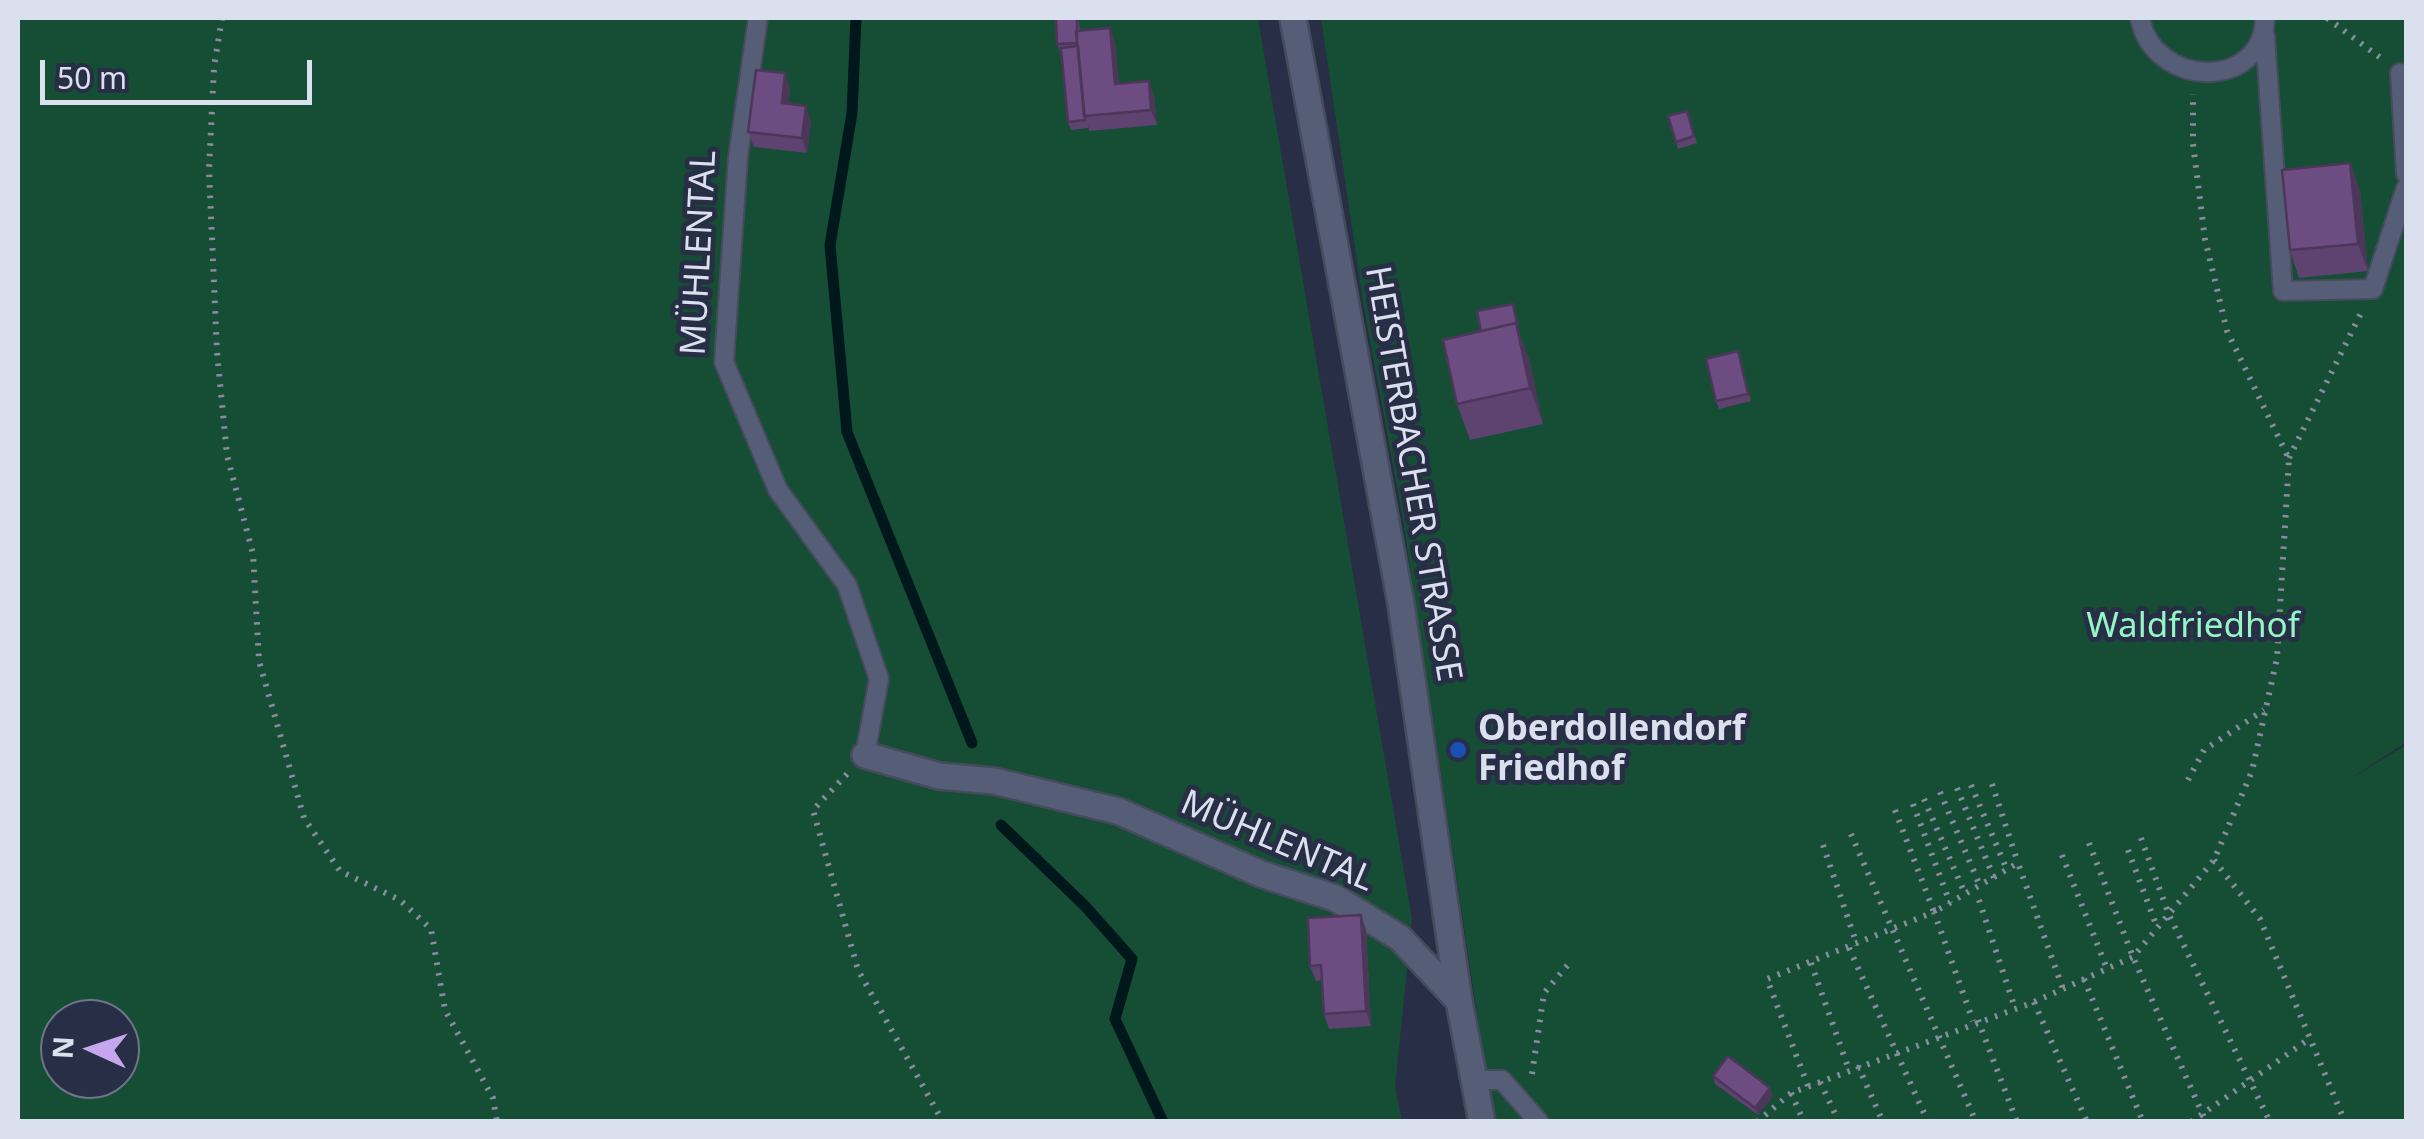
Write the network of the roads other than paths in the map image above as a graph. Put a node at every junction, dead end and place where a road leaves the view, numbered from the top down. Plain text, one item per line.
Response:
1 (758, 18) edge
2 (1293, 18) edge
3 (2140, 18) edge
4 (2265, 26) edge
5 (2400, 73) road end
6 (2406, 174) edge
7 (2406, 188) edge
8 (865, 755) joint
9 (1459, 1001) junction
10 (1472, 1080) junction
11 (1534, 1116) edge
12 (1482, 1122) edge

1 - 8 lane, MÜHLENTAL
2 - 9 main road, HEISTERBACHER STRASSE
3 - 4 lane
4 - 7 lane
5 - 6 lane
8 - 9 main road, MÜHLENTAL
9 - 10 main road, HEISTERBACHER STRASSE
10 - 11 lane
10 - 12 main road, HEISTERBACHER STRASSE

